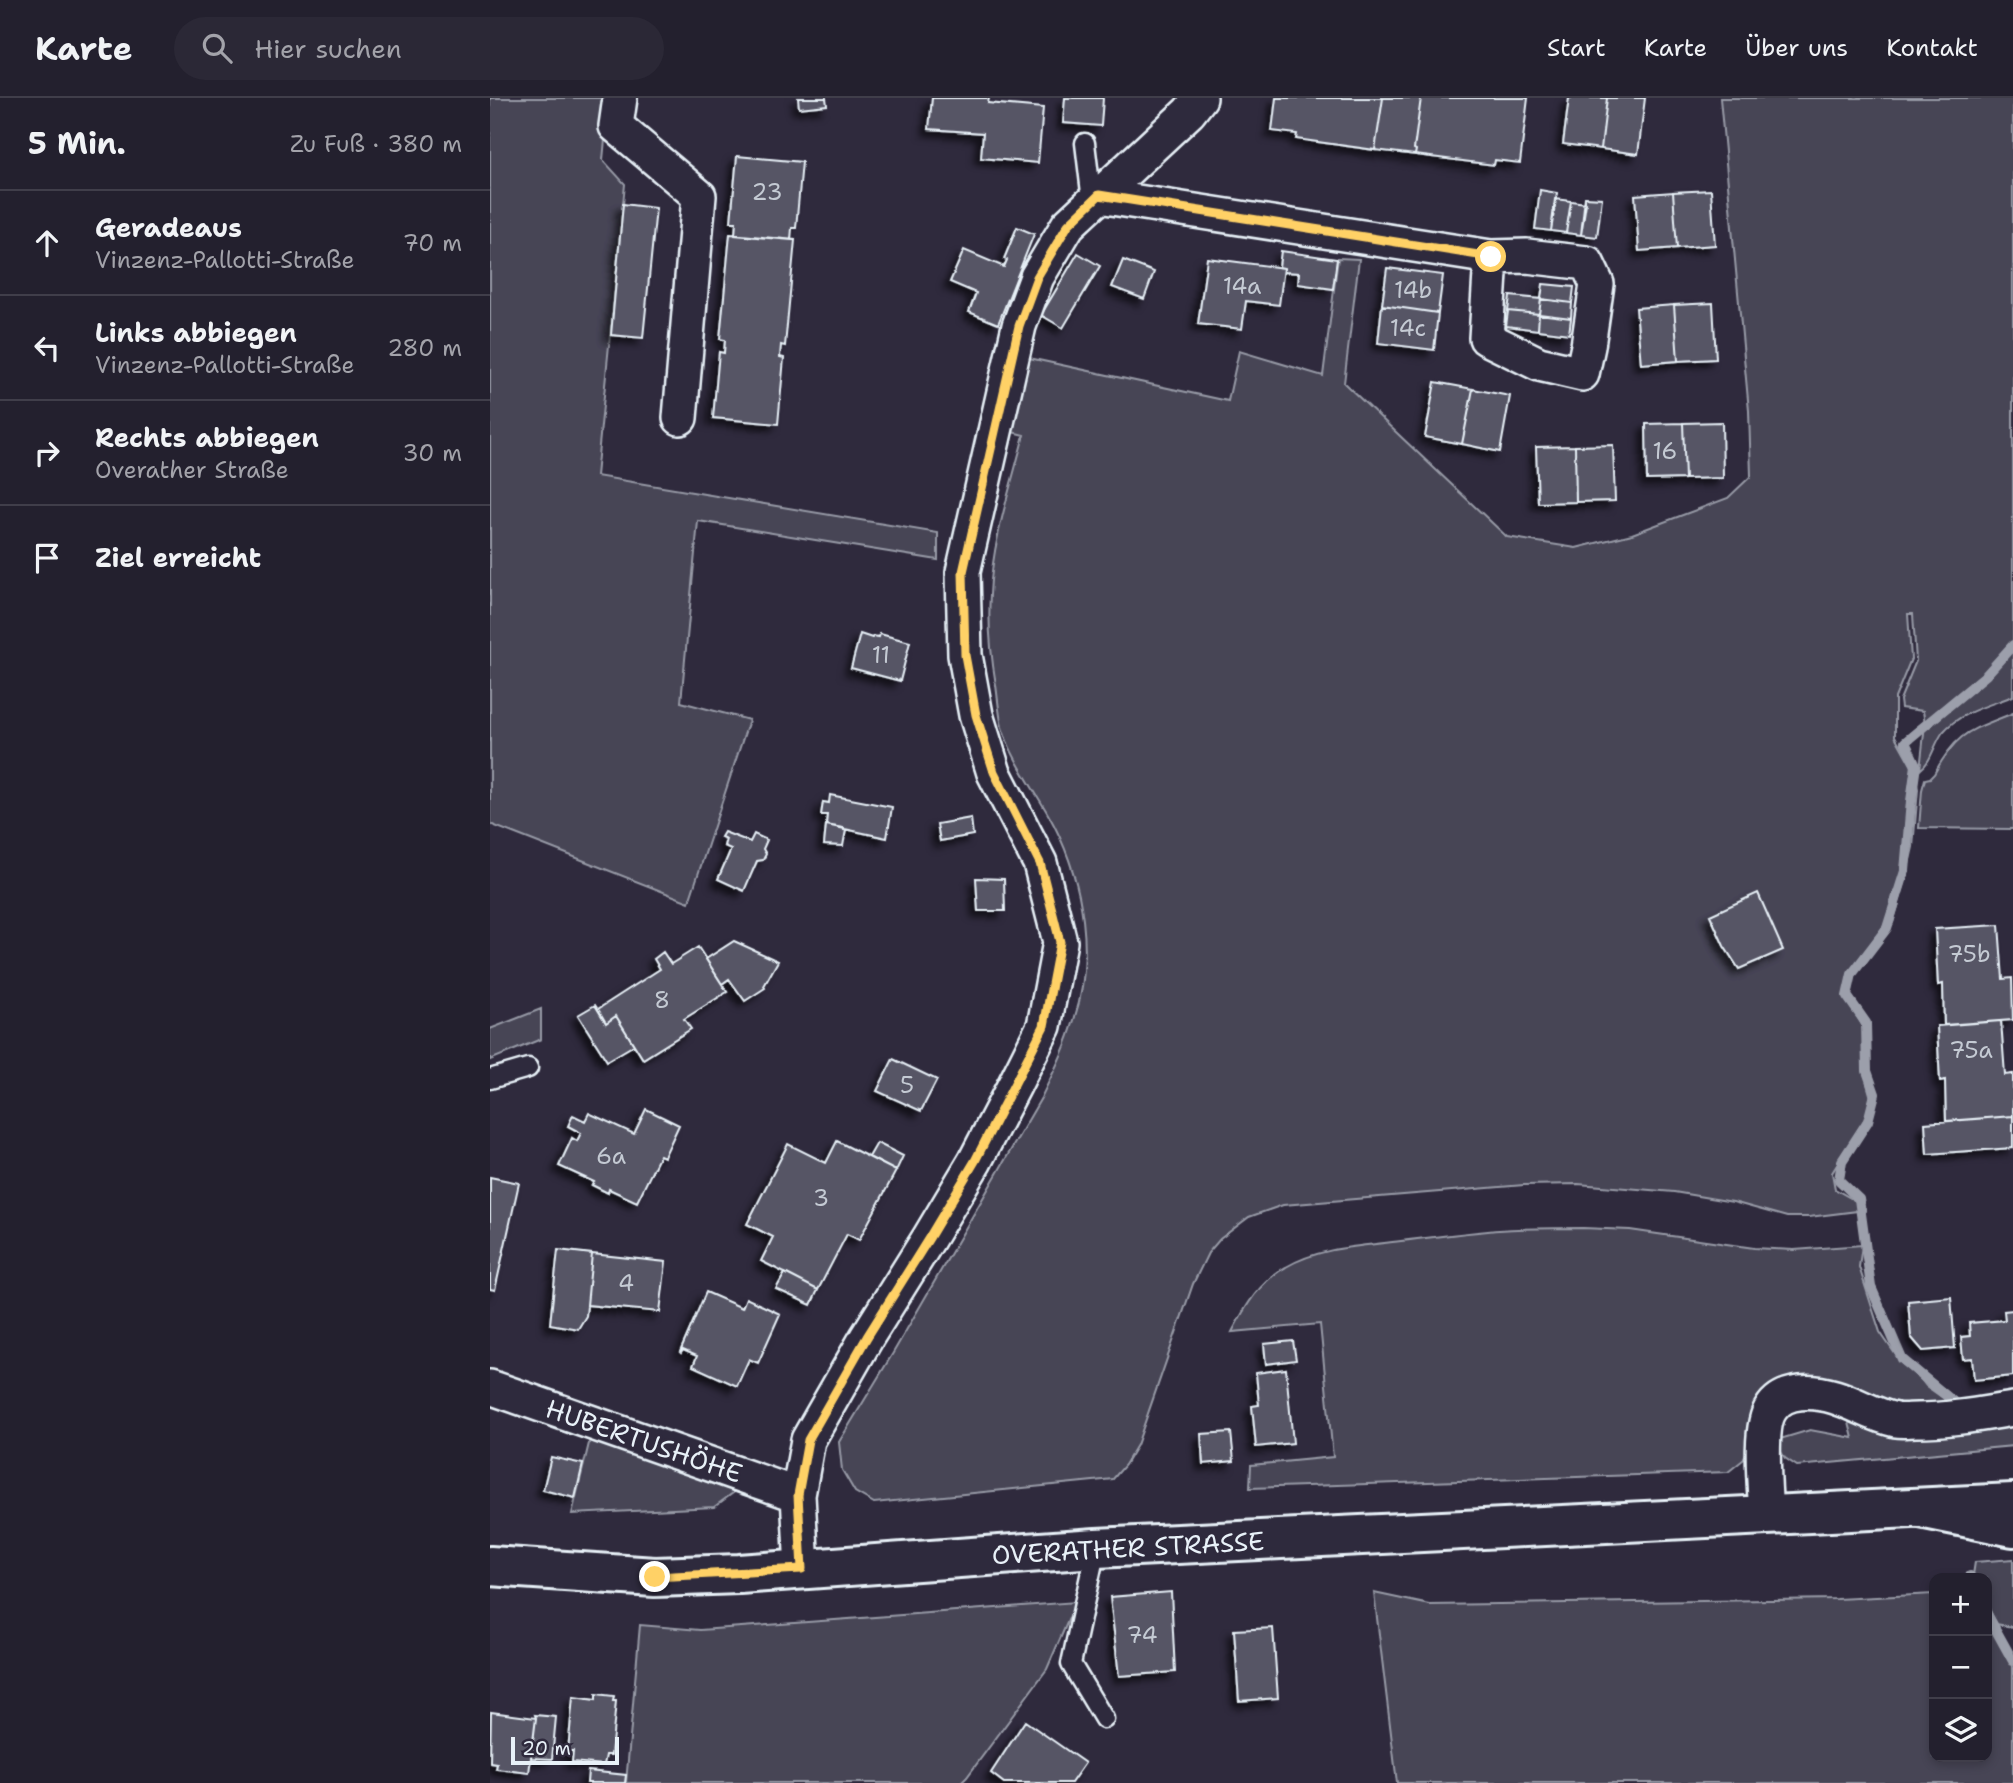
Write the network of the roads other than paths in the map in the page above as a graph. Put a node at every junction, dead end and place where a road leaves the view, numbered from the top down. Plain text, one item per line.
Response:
1 (620, 98) edge
2 (1200, 98) edge
3 (1085, 143) dead end
4 (1095, 198) junction
5 (1491, 257) dead end
6 (680, 418) dead end
7 (528, 1068) dead end
8 (490, 1079) edge
9 (490, 1387) edge
10 (2013, 1409) edge
11 (798, 1495) junction
12 (2013, 1503) edge
13 (1920, 1508) junction
14 (1766, 1515) junction
15 (2013, 1527) edge
16 (1096, 1548) junction
17 (490, 1566) edge
18 (802, 1569) junction
19 (1104, 1719) dead end

1 - 6 street
2 - 4 street
3 - 4 lane
4 - 5 street
4 - 11 street
7 - 8 lane
9 - 11 street, HUBERTUSHÖHE
10 - 14 street
11 - 18 street
12 - 13 main road, OVERATHER STRASSE
13 - 14 main road, OVERATHER STRASSE
13 - 15 main road
14 - 16 main road, OVERATHER STRASSE
16 - 18 main road, OVERATHER STRASSE
16 - 19 lane
17 - 18 main road, OVERATHER STRASSE

